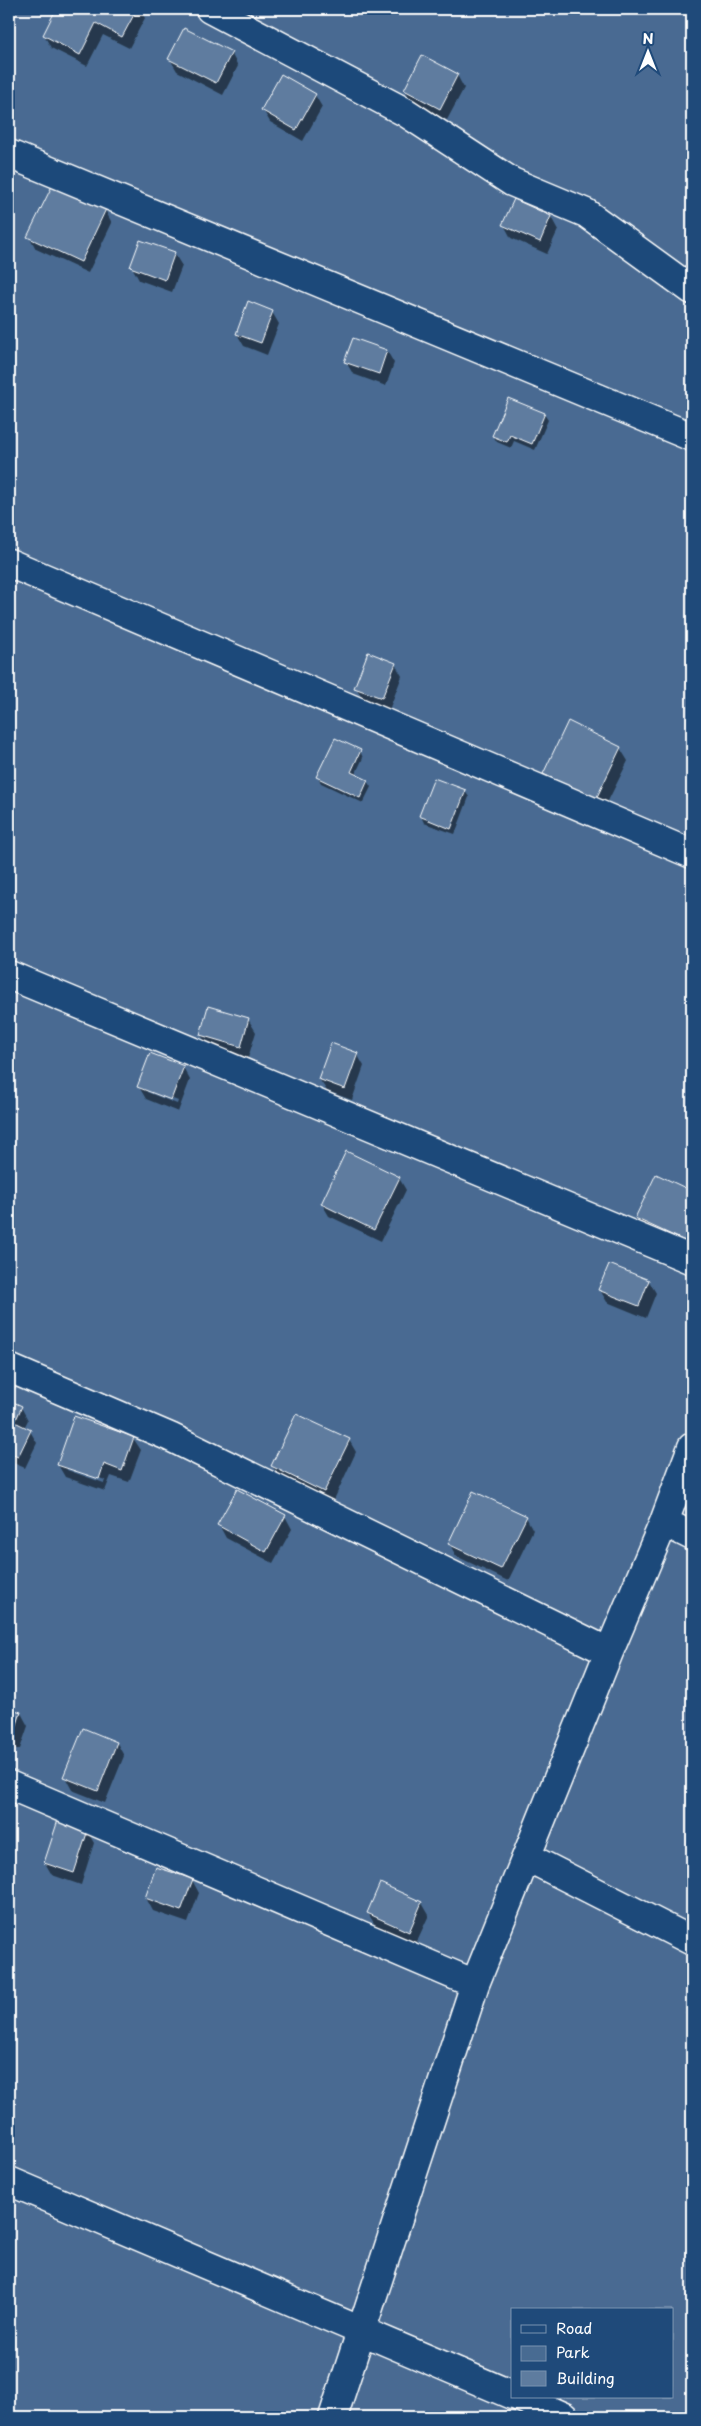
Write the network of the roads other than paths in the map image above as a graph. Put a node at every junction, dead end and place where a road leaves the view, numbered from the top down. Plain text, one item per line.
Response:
1 (210, 9) edge
2 (9, 154) edge
3 (692, 290) edge
4 (692, 437) edge
5 (9, 563) edge
6 (692, 854) edge
7 (9, 975) edge
8 (692, 1260) edge
9 (9, 1368) edge
10 (692, 1447) edge
11 (664, 1522) junction
12 (692, 1536) edge
13 (608, 1652) junction
14 (9, 1784) edge
15 (527, 1857) junction
16 (692, 1942) edge
17 (476, 1984) junction
18 (9, 2181) edge
19 (362, 2329) junction
20 (511, 2394) edge
21 (520, 2398) edge
22 (333, 2417) edge
23 (564, 2417) edge

1 - 3 street
2 - 4 street
5 - 6 street
7 - 8 street
9 - 13 street
10 - 11 street
11 - 12 street
11 - 13 street
13 - 15 street
14 - 17 street
15 - 16 street
15 - 17 street
17 - 19 street
18 - 19 street
19 - 20 street
19 - 22 street
21 - 23 street

